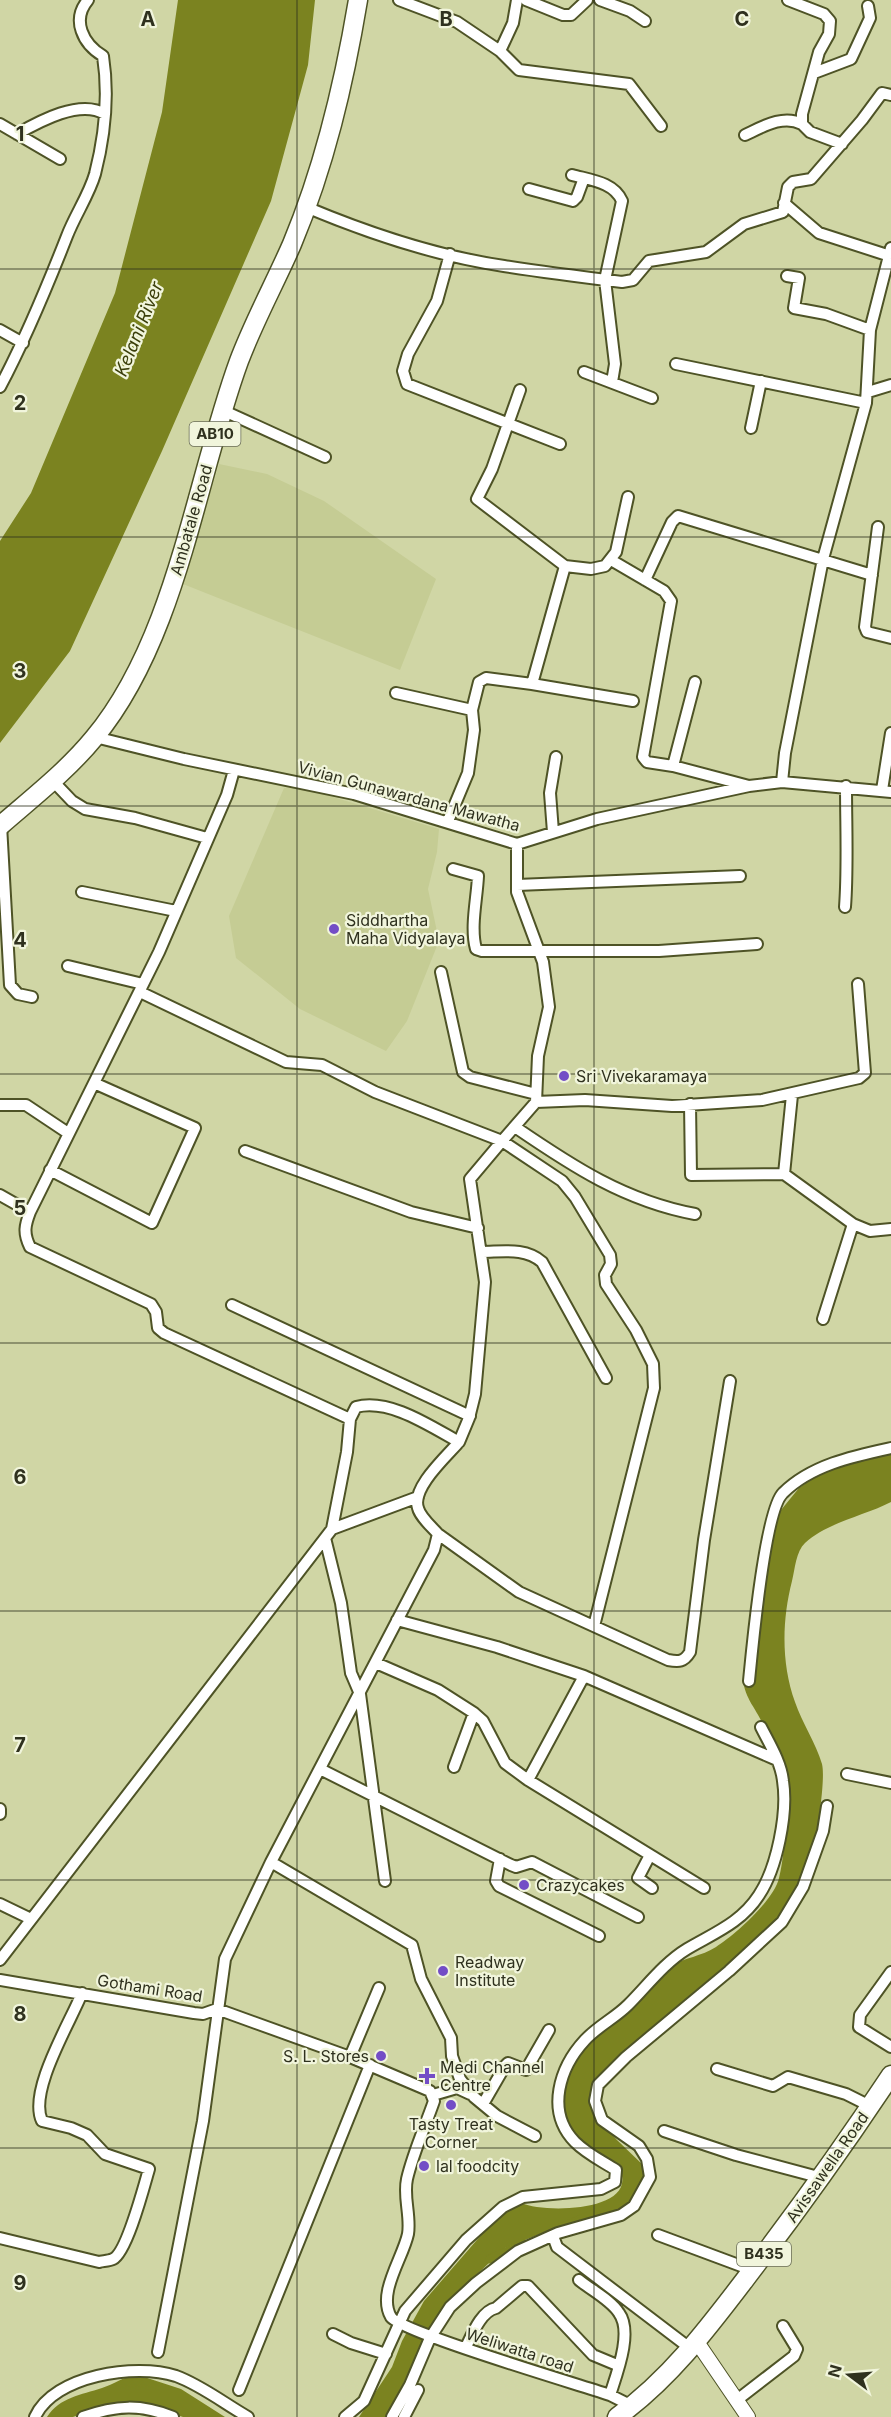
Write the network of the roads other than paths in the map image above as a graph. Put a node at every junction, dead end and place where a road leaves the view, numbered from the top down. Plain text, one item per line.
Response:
1 (88, 0) edge
2 (358, 0) edge
3 (399, 0) edge
4 (517, 0) edge
5 (526, 0) edge
6 (587, 0) edge
7 (600, 0) edge
8 (788, 0) edge
9 (868, 6) dead end
10 (645, 21) dead end
11 (500, 51) junction
12 (814, 73) junction
13 (891, 95) edge
14 (105, 114) junction
15 (0, 124) edge
16 (802, 124) junction
17 (661, 126) dead end
18 (17, 134) junction
19 (745, 135) dead end
20 (842, 144) junction
21 (60, 159) dead end
22 (572, 175) dead end
23 (584, 178) junction
24 (529, 189) dead end
25 (784, 203) junction
26 (306, 207) junction
27 (889, 252) edge
28 (450, 254) junction
29 (787, 276) dead end
30 (605, 280) junction
31 (0, 330) edge
32 (870, 330) junction
33 (23, 344) junction
34 (676, 364) dead end
35 (584, 372) dead end
36 (761, 381) junction
37 (612, 382) junction
38 (891, 385) edge
39 (0, 387) edge
40 (520, 390) dead end
41 (867, 397) junction
42 (652, 398) dead end
43 (222, 410) junction
44 (508, 424) junction
45 (751, 428) dead end
46 (560, 444) dead end
47 (326, 457) dead end
48 (628, 497) dead end
49 (878, 527) dead end
50 (823, 559) junction
51 (611, 560) junction
52 (565, 566) junction
53 (872, 575) junction
54 (645, 580) junction
55 (891, 638) edge
56 (694, 682) dead end
57 (532, 684) junction
58 (396, 693) dead end
59 (633, 701) dead end
60 (472, 711) junction
61 (891, 733) edge
62 (95, 737) junction
63 (556, 758) dead end
64 (673, 765) junction
65 (234, 770) junction
66 (52, 780) junction
67 (782, 782) junction
68 (749, 786) junction
69 (846, 786) junction
70 (886, 791) edge
71 (448, 821) junction
72 (0, 825) edge
73 (553, 832) junction
74 (207, 838) junction
75 (516, 844) junction
76 (453, 869) dead end
77 (740, 876) dead end
78 (517, 885) junction
79 (82, 892) dead end
80 (845, 907) dead end
81 (176, 911) junction
82 (757, 944) dead end
83 (540, 952) junction
84 (68, 966) dead end
85 (441, 972) dead end
86 (858, 984) dead end
87 (141, 988) junction
88 (32, 997) dead end
89 (94, 1083) junction
90 (792, 1095) junction
91 (536, 1098) junction
92 (690, 1104) junction
93 (0, 1105) edge
94 (515, 1127) junction
95 (68, 1133) junction
96 (502, 1141) junction
97 (245, 1151) dead end
98 (50, 1170) junction
99 (784, 1174) junction
100 (0, 1195) edge
101 (30, 1212) junction
102 (695, 1214) dead end
103 (853, 1224) junction
104 (478, 1228) junction
105 (891, 1229) edge
106 (481, 1252) junction
107 (232, 1305) dead end
108 (823, 1319) dead end
109 (606, 1378) dead end
110 (730, 1381) dead end
111 (470, 1416) junction
112 (350, 1419) junction
113 (459, 1442) junction
114 (891, 1448) edge
115 (418, 1497) junction
116 (329, 1533) junction
117 (438, 1534) junction
118 (397, 1620) junction
119 (594, 1626) junction
120 (376, 1663) junction
121 (584, 1676) junction
122 (749, 1681) dead end
123 (360, 1694) junction
124 (474, 1713) junction
125 (761, 1726) dead end
126 (777, 1760) junction
127 (454, 1767) dead end
128 (320, 1769) junction
129 (847, 1774) dead end
130 (528, 1780) junction
131 (891, 1783) edge
132 (374, 1796) junction
133 (826, 1806) dead end
134 (0, 1809) edge
135 (0, 1814) edge
136 (650, 1855) junction
137 (500, 1859) junction
138 (271, 1862) junction
139 (385, 1881) dead end
140 (652, 1888) dead end
141 (704, 1888) dead end
142 (0, 1904) edge
143 (638, 1917) dead end
144 (31, 1919) junction
145 (599, 1936) dead end
146 (0, 1960) edge
147 (891, 1972) edge
148 (0, 1980) edge
149 (379, 1988) dead end
150 (82, 1993) junction
151 (217, 2009) junction
152 (549, 2030) dead end
153 (891, 2047) edge
154 (350, 2057) junction
155 (370, 2065) junction
156 (717, 2069) dead end
157 (891, 2075) edge
158 (434, 2095) junction
159 (472, 2095) junction
160 (483, 2104) junction
161 (870, 2106) junction
162 (664, 2131) dead end
163 (535, 2136) dead end
164 (822, 2178) junction
165 (658, 2235) dead end
166 (553, 2236) junction
167 (0, 2238) edge
168 (752, 2270) junction
169 (579, 2280) dead end
170 (400, 2325) junction
171 (783, 2326) dead end
172 (333, 2334) dead end
173 (429, 2337) junction
174 (694, 2345) junction
175 (466, 2347) junction
176 (158, 2352) dead end
177 (386, 2354) junction
178 (617, 2365) junction
179 (239, 2390) dead end
180 (418, 2390) dead end
181 (610, 2395) junction
182 (737, 2400) junction
183 (624, 2412) edge
184 (35, 2417) edge
185 (83, 2417) edge
186 (173, 2417) edge
187 (248, 2417) edge
188 (345, 2417) edge
189 (392, 2417) edge
190 (404, 2417) edge
191 (748, 2417) edge

1 - 14 street
2 - 26 main road, Ambatale Road / AB10
3 - 11 street
4 - 11 street
5 - 6 street
7 - 10 street
8 - 12 street
9 - 12 street
11 - 17 street
12 - 16 street
13 - 20 street
14 - 18 street
14 - 33 street
15 - 18 street
16 - 19 street
16 - 20 street
18 - 21 street
20 - 25 street
22 - 23 street
23 - 24 street
23 - 30 street
25 - 27 street
25 - 30 street
26 - 28 street
26 - 43 main road, Ambatale Road / AB10
27 - 32 street
28 - 30 street
28 - 44 street
29 - 32 street
30 - 37 street
31 - 33 street
32 - 41 street
33 - 39 street
34 - 36 street
35 - 37 street
36 - 41 street
36 - 45 street
37 - 42 street
38 - 41 street
40 - 44 street
41 - 50 street
43 - 47 street
43 - 62 main road, Ambatale Road / AB10
44 - 46 street
44 - 52 street
48 - 51 street
49 - 53 street
50 - 53 street
50 - 54 street
50 - 67 street
51 - 52 street
51 - 54 street
52 - 57 street
53 - 55 street
54 - 64 street
56 - 64 street
57 - 59 street
57 - 60 street
58 - 60 street
60 - 71 street
61 - 70 street
62 - 65 street, Vivian Gunawardana Mawatha
62 - 66 main road, Ambatale Road / AB10
63 - 73 street
64 - 68 street
65 - 71 street, Vivian Gunawardana Mawatha
65 - 74 street
66 - 72 main road, Ambatale Road / AB10
66 - 74 street
67 - 68 street, Vivian Gunawardana Mawatha
67 - 69 street, Vivian Gunawardana Mawatha
68 - 73 street, Vivian Gunawardana Mawatha
69 - 70 street, Vivian Gunawardana Mawatha
69 - 80 street
71 - 75 street, Vivian Gunawardana Mawatha
72 - 88 street
73 - 75 street, Vivian Gunawardana Mawatha
74 - 81 street
75 - 78 street
76 - 83 street
77 - 78 street
78 - 83 street
79 - 81 street
81 - 87 street
82 - 83 street
83 - 91 street
84 - 87 street
85 - 91 street
86 - 90 street
87 - 89 street
87 - 96 street
89 - 95 street
89 - 98 street
90 - 92 street
90 - 99 street
91 - 92 street
91 - 94 street
92 - 99 street
93 - 95 street
94 - 96 street
94 - 102 street
95 - 98 street
96 - 104 street
96 - 119 street
97 - 104 street
98 - 101 street
99 - 103 street
100 - 101 street
101 - 112 street
103 - 105 street
103 - 108 street
104 - 106 street
106 - 109 street
106 - 111 street
107 - 111 street
110 - 119 street
111 - 113 street
112 - 113 street
112 - 116 street
113 - 115 street
114 - 122 street
115 - 116 street
115 - 117 street
116 - 123 street
116 - 144 street
117 - 118 street
117 - 119 street
118 - 120 street
118 - 121 street
120 - 123 street
120 - 124 street
121 - 126 street
121 - 130 street
123 - 128 street
123 - 132 street
124 - 127 street
124 - 130 street
125 - 126 street
126 - 170 street
128 - 132 street
128 - 138 street
129 - 131 street
130 - 136 street
132 - 137 street
132 - 139 street
133 - 166 street
134 - 135 street
136 - 140 street
136 - 141 street
137 - 143 street
137 - 145 street
138 - 151 street
138 - 159 street
142 - 144 street
144 - 146 street
147 - 153 street
148 - 150 street, Gothami Road
149 - 154 street
150 - 151 street, Gothami Road
150 - 167 street
151 - 154 street, Gothami Road
151 - 176 street
152 - 160 street
154 - 155 street, Gothami Road
155 - 158 street, Gothami Road
155 - 179 street
156 - 161 street
157 - 161 main road, Avissawella Road / B435
158 - 159 street
158 - 170 street
159 - 160 street
160 - 163 street
161 - 164 main road, Avissawella Road / B435
162 - 164 street
164 - 168 main road, Avissawella Road / B435
165 - 168 street
166 - 173 street
166 - 174 street
168 - 174 main road, Avissawella Road / B435
169 - 178 street
170 - 173 street, Weliwatta road
170 - 177 street
171 - 182 street
172 - 177 street
173 - 175 street, Weliwatta road
173 - 189 street
174 - 182 street
174 - 183 main road, Avissawella Road / B435
175 - 178 street
175 - 181 street, Weliwatta road
177 - 188 street
178 - 181 street
180 - 190 street
181 - 183 street, Weliwatta road
182 - 191 street
184 - 187 street
185 - 186 street

